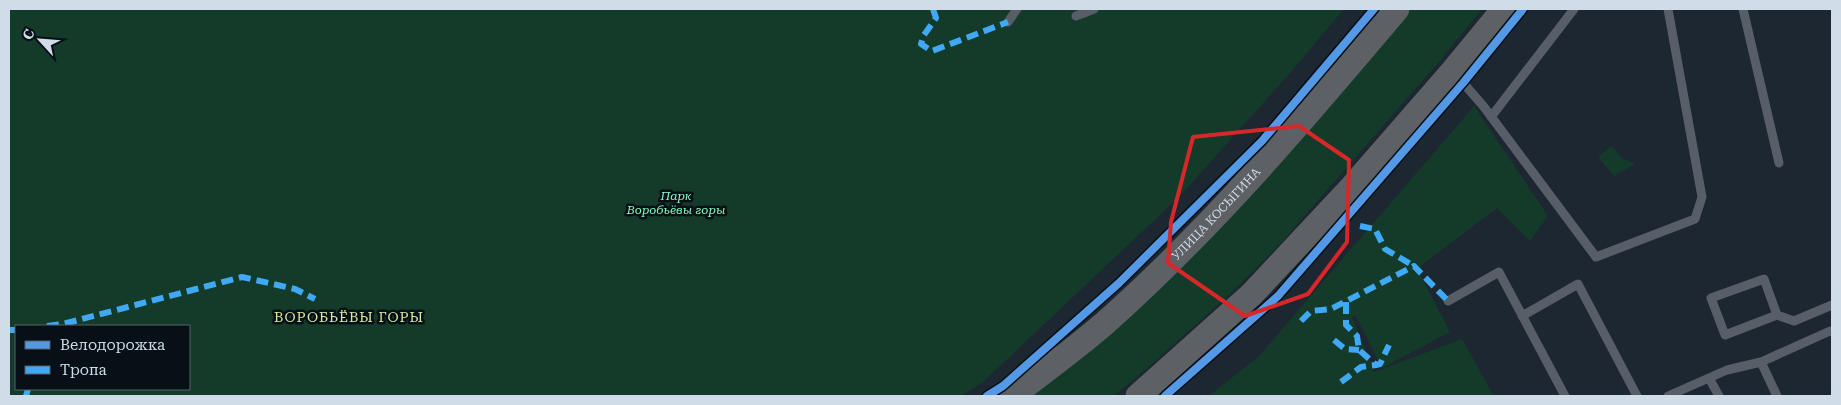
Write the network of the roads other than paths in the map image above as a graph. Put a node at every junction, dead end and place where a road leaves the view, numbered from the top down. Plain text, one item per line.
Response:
1 (1017, 9) edge
2 (1094, 9) edge
3 (1397, 9) edge
4 (1504, 9) edge
5 (1574, 9) edge
6 (1668, 9) edge
7 (1743, 9) edge
8 (1076, 16) dead end
9 (1008, 22) dead end
10 (1453, 71) junction
11 (1491, 117) junction
12 (1779, 163) dead end
13 (1448, 301) dead end
14 (1832, 305) edge
15 (1777, 315) junction
16 (1522, 316) junction
17 (1832, 332) edge
18 (1761, 362) junction
19 (1709, 378) junction
20 (1018, 394) edge
21 (1138, 396) edge
22 (1565, 396) edge
23 (1637, 396) edge
24 (1668, 396) edge
25 (1719, 396) edge
26 (1776, 396) edge

1 - 9 lane
2 - 8 lane
3 - 20 main road, УЛИЦА КОСЫГИНА
4 - 10 main road
5 - 11 lane
6 - 11 lane
7 - 12 lane
10 - 11 lane
10 - 21 main road
13 - 16 lane
14 - 15 lane
15 - 15 lane
16 - 22 lane
16 - 23 lane
17 - 18 lane
18 - 19 lane
18 - 26 lane
19 - 24 lane
19 - 25 lane

